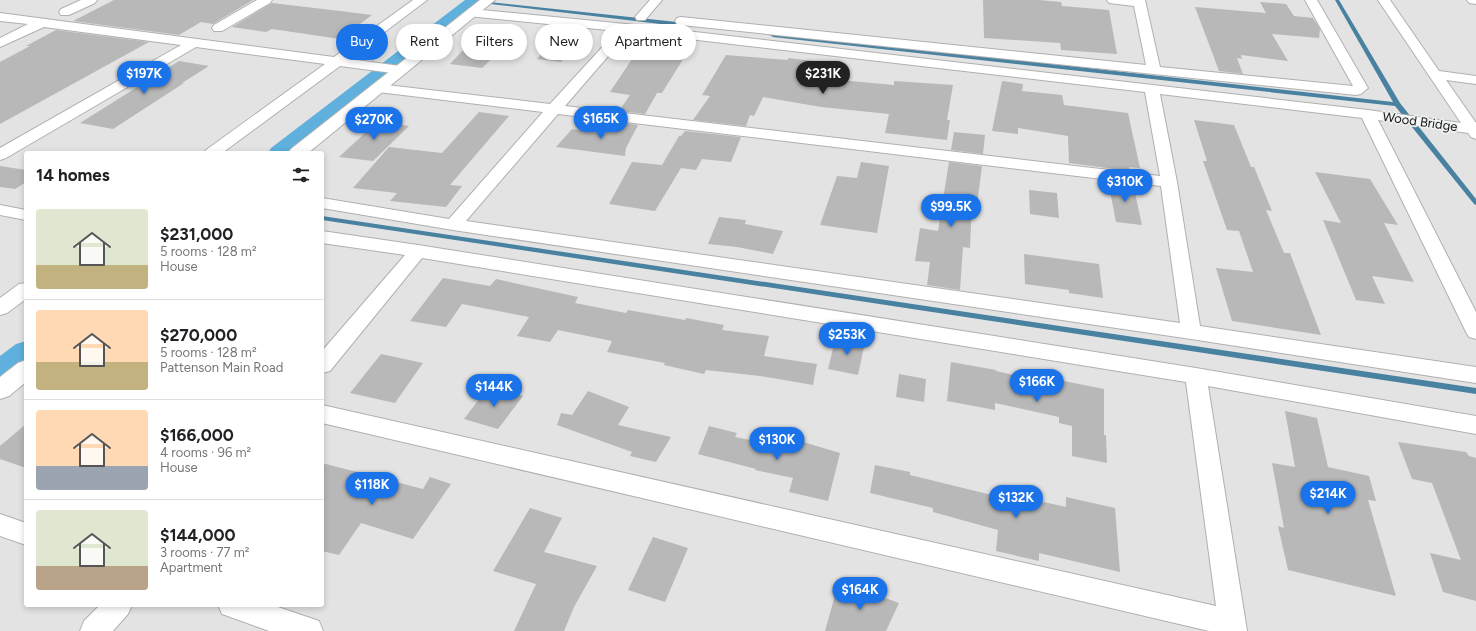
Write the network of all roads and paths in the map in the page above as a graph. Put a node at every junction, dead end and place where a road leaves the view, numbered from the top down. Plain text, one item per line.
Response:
1 (91, 0) edge
2 (266, 0) edge
3 (421, 0) edge
4 (656, 0) edge
5 (1113, 0) edge
6 (1311, 0) edge
7 (1384, 0) edge
8 (1473, 0) edge
9 (1476, 0) edge
10 (487, 1) edge
11 (1139, 1) edge
12 (502, 3) dead end
13 (564, 9) dead end
14 (65, 12) dead end
15 (472, 13) junction
16 (0, 16) edge
17 (641, 17) junction
18 (43, 22) junction
19 (601, 26) edge
20 (218, 28) dead end
21 (696, 36) edge
22 (195, 42) junction
23 (0, 43) edge
24 (601, 56) edge
25 (341, 62) junction
26 (396, 70) junction
27 (1154, 70) junction
28 (1434, 74) junction
29 (1476, 80) edge
30 (378, 88) junction
31 (1152, 89) junction
32 (554, 109) junction
33 (1368, 114) junction
34 (1469, 130) edge
35 (215, 151) edge
36 (299, 151) edge
37 (0, 155) edge
38 (1169, 182) junction
39 (324, 203) edge
40 (0, 210) edge
41 (24, 215) edge
42 (453, 225) junction
43 (324, 237) edge
44 (418, 251) junction
45 (24, 290) edge
46 (0, 308) edge
47 (1191, 332) junction
48 (1476, 332) edge
49 (324, 363) edge
50 (24, 371) edge
51 (1476, 375) edge
52 (1196, 376) junction
53 (0, 390) edge
54 (324, 414) edge
55 (1476, 425) edge
56 (0, 525) edge
57 (24, 533) edge
58 (116, 607) edge
59 (238, 607) edge
60 (1233, 627) edge
61 (94, 631) edge
62 (309, 631) edge

1 - 14 street
2 - 20 street
3 - 25 street
4 - 17 street
5 - 11 street
6 - 27 street
7 - 28 street
8 - 9 street
10 - 12 street
10 - 15 street
11 - 27 street
13 - 17 street
15 - 19 street, Wood Bridge
15 - 26 street
16 - 18 street
17 - 27 street
18 - 22 street
18 - 23 street
21 - 31 street, Wood Bridge
22 - 25 street
22 - 37 street
24 - 32 street
25 - 26 street
25 - 35 street
26 - 30 street
28 - 29 street
28 - 34 street
30 - 32 street
30 - 36 street
31 - 33 street, Wood Bridge
31 - 38 street
32 - 38 street
32 - 42 street
33 - 34 street, Wood Bridge
33 - 48 street
38 - 47 street
39 - 42 street
40 - 41 street
42 - 47 street
43 - 44 street
44 - 49 street
44 - 52 street
45 - 46 street
47 - 51 street
50 - 53 street
52 - 55 street
52 - 60 street
54 - 60 street
56 - 57 street
58 - 61 street
59 - 62 street

